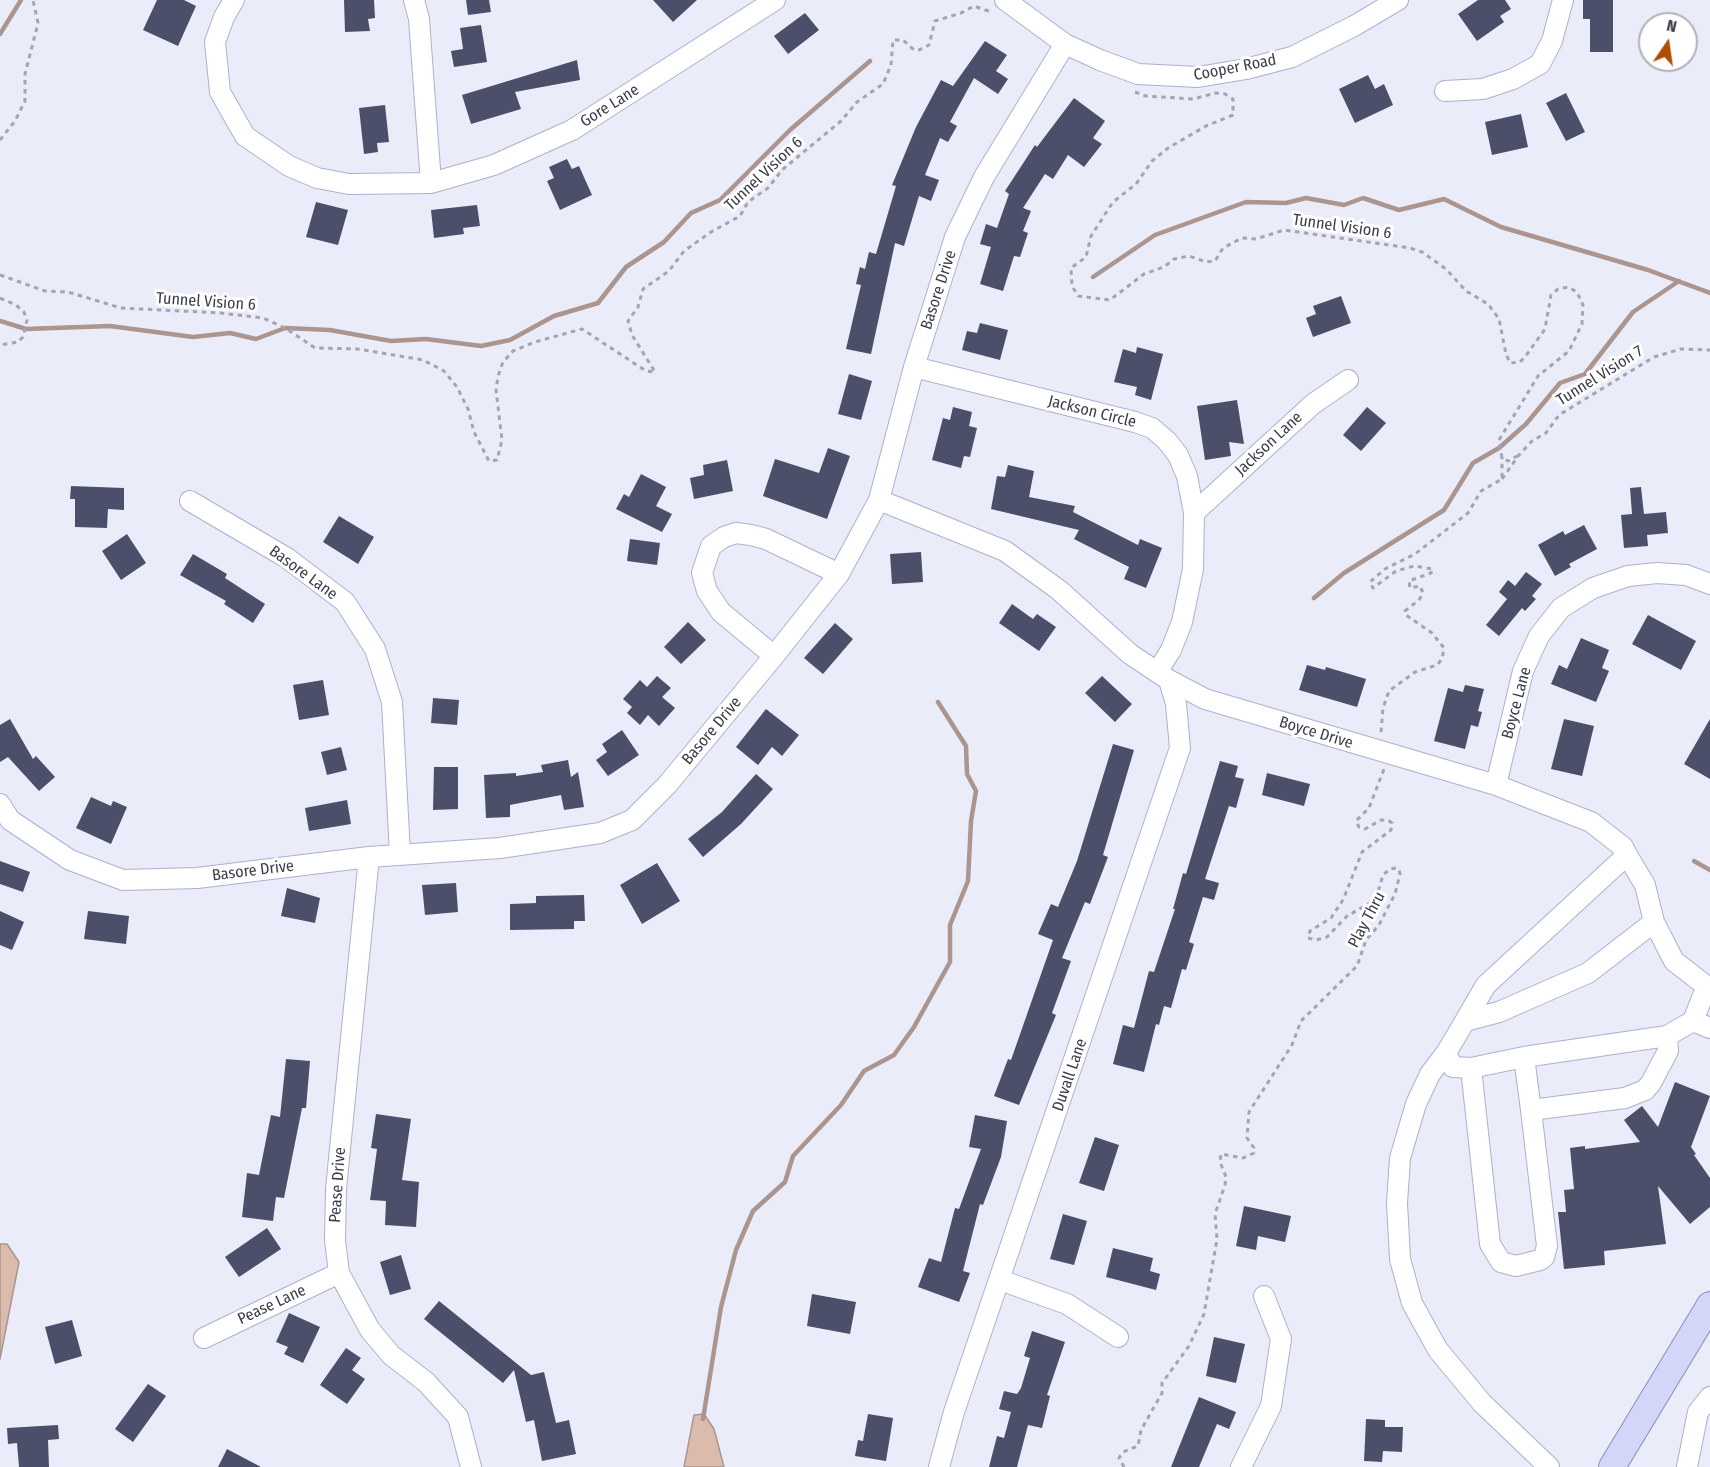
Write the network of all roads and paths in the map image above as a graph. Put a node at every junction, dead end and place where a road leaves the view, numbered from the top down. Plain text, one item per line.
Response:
1 (33, 0) edge
2 (234, 0) edge
3 (414, 0) edge
4 (775, 0) edge
5 (1398, 0) edge
6 (1563, 0) edge
7 (753, 6) edge
8 (999, 7) edge
9 (1065, 44) junction
10 (1124, 88) dead end
11 (1445, 91) dead end
12 (0, 140) edge
13 (430, 183) junction
14 (0, 275) edge
15 (0, 298) edge
16 (0, 345) edge
17 (1710, 350) edge
18 (914, 367) junction
19 (1348, 380) dead end
20 (1501, 453) junction
21 (1519, 455) junction
22 (1502, 479) junction
23 (879, 500) junction
24 (190, 501) dead end
25 (1194, 513) junction
26 (839, 574) junction
27 (1710, 584) edge
28 (774, 657) junction
29 (1163, 676) junction
30 (1384, 753) junction
31 (1496, 785) junction
32 (3, 816) edge
33 (400, 854) junction
34 (1627, 855) junction
35 (369, 857) junction
36 (1654, 922) junction
37 (1708, 989) edge
38 (1465, 1021) junction
39 (1702, 1024) edge
40 (1667, 1036) junction
41 (1446, 1053) junction
42 (1524, 1057) junction
43 (1471, 1068) junction
44 (1531, 1110) junction
45 (339, 1273) junction
46 (1000, 1280) junction
47 (1264, 1296) dead end
48 (1710, 1305) edge
49 (1118, 1337) dead end
50 (204, 1338) dead end
51 (1710, 1397) edge
52 (471, 1467) edge
53 (939, 1467) edge
54 (1124, 1467) edge
55 (1241, 1467) edge
56 (1549, 1467) edge
57 (1612, 1467) edge
58 (1687, 1467) edge

1 - 12 path
2 - 13 street, Gore Lane
3 - 13 street
4 - 7 street, Gore Lane
5 - 9 street, Cooper Road
6 - 11 street
7 - 13 street, Gore Lane
8 - 9 street, Cooper Road
8 - 14 path, Tunnel Vision 6
9 - 18 street, Basore Drive
10 - 20 path, Tunnel Vision 6
15 - 16 path
17 - 21 path, Tunnel Vision 7
18 - 23 street, Basore Drive
18 - 25 street, Jackson Circle
19 - 25 street, Jackson Lane
20 - 21 path
20 - 22 path
21 - 22 path, Play Thru
22 - 30 path, Play Thru
23 - 26 street, Basore Drive
23 - 29 street, Boyce Drive
24 - 33 street, Basore Lane
25 - 29 street, Jackson Circle
26 - 28 street, Basore Drive
26 - 28 street
27 - 31 street, Boyce Lane
28 - 33 street, Basore Drive
29 - 30 street, Boyce Drive
29 - 46 street, Duvall Lane
30 - 31 street, Boyce Drive
30 - 54 path, Play Thru
31 - 34 street, Boyce Drive
32 - 35 street, Basore Drive
33 - 35 street, Basore Drive
34 - 36 street, Boyce Drive
34 - 38 street
35 - 45 street, Pease Drive
36 - 37 street, Boyce Drive
36 - 38 street
37 - 39 street
38 - 41 street
39 - 40 street
40 - 42 street
40 - 44 street
41 - 43 street
41 - 56 street
42 - 43 street
42 - 44 street
43 - 44 street
45 - 50 street, Pease Lane
45 - 52 street, Pease Drive
46 - 49 street
46 - 53 street, Duvall Lane
47 - 55 street
48 - 57 main road
51 - 58 street

